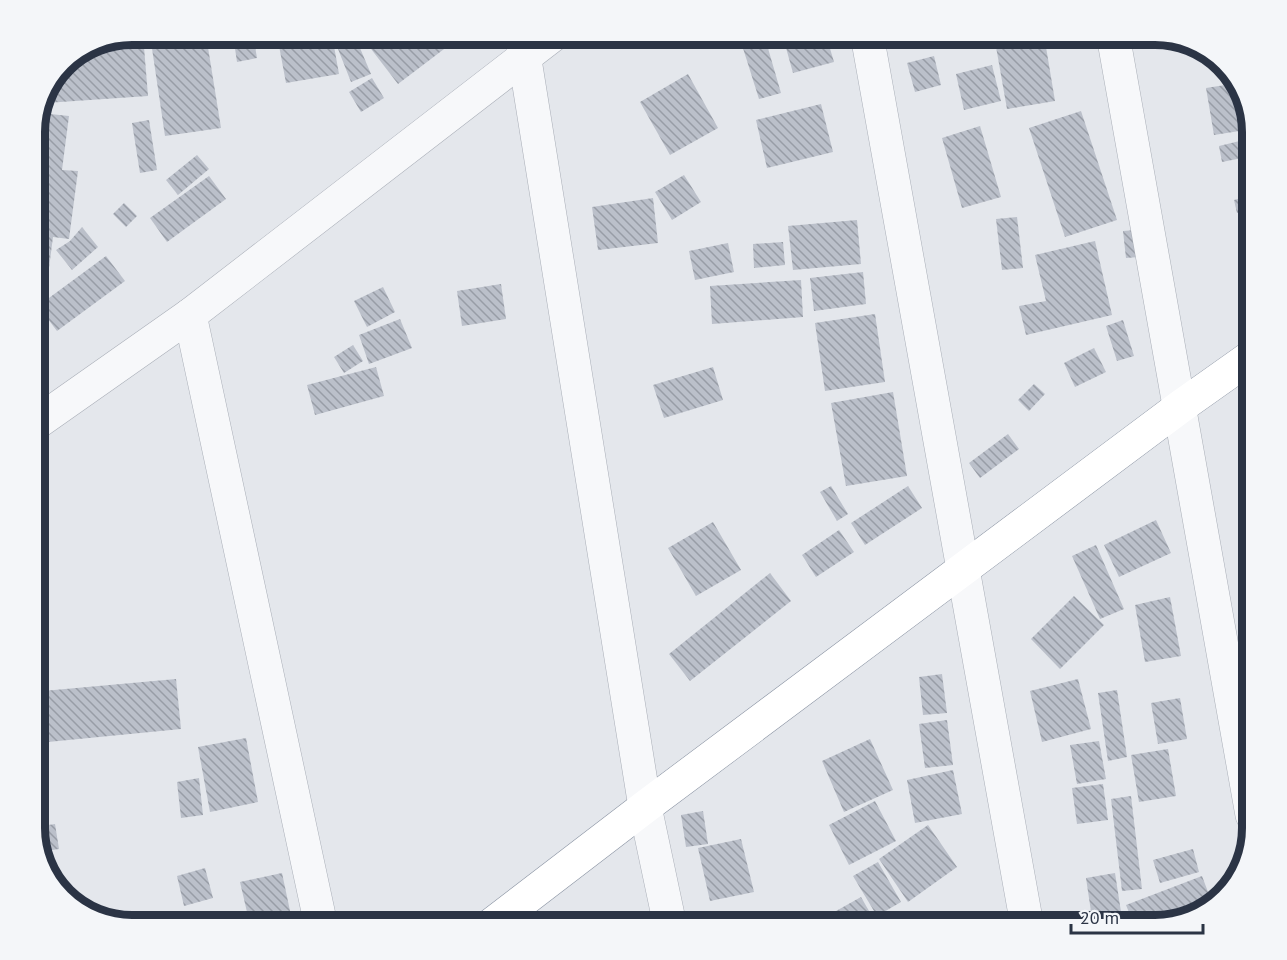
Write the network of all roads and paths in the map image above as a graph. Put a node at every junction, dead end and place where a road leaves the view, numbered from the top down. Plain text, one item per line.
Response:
1 (524, 45) edge
2 (869, 45) edge
3 (1115, 45) edge
4 (190, 315) junction
5 (1242, 363) edge
6 (1180, 407) junction
7 (45, 417) edge
8 (963, 569) junction
9 (1242, 758) edge
10 (645, 807) junction
11 (319, 915) edge
12 (505, 915) edge
13 (668, 915) edge
14 (1025, 915) edge

1 - 4 street
1 - 10 street
2 - 8 street
3 - 6 street
4 - 7 street
4 - 11 street
5 - 6 highway
6 - 8 highway
6 - 9 street
8 - 10 highway
8 - 14 street
10 - 12 highway
10 - 13 street

